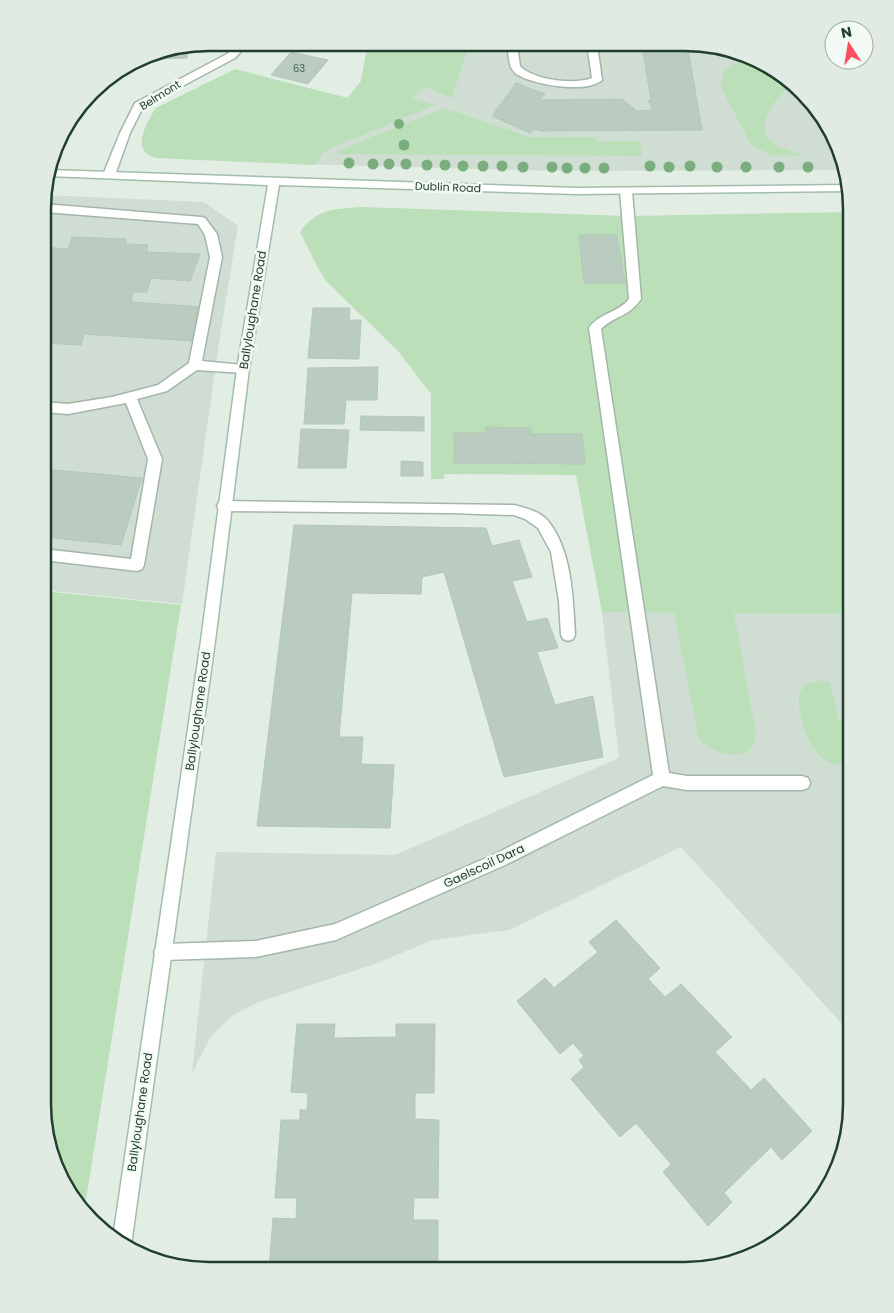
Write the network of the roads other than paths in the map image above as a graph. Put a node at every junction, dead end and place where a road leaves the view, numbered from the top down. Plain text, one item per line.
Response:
1 (513, 51) edge
2 (594, 51) edge
3 (235, 52) edge
4 (56, 172) edge
5 (109, 175) junction
6 (274, 180) junction
7 (841, 188) edge
8 (626, 191) junction
9 (51, 209) edge
10 (195, 365) junction
11 (243, 368) junction
12 (130, 397) junction
13 (51, 407) edge
14 (224, 506) junction
15 (51, 555) edge
16 (568, 635) dead end
17 (662, 779) junction
18 (802, 783) dead end
19 (163, 952) junction
20 (123, 1236) edge

1 - 2 street
3 - 5 street, Belmont
4 - 5 street, Dublin Road
5 - 6 street, Dublin Road
6 - 8 street, Dublin Road
6 - 11 street, Ballyloughane Road
7 - 8 street, Dublin Road
8 - 17 street
9 - 10 street
10 - 11 street
10 - 12 street
11 - 14 street, Ballyloughane Road
12 - 13 street
12 - 15 street
14 - 16 street
14 - 19 street, Ballyloughane Road
17 - 18 street
17 - 19 street, Gaelscoil Dara
19 - 20 street, Ballyloughane Road

